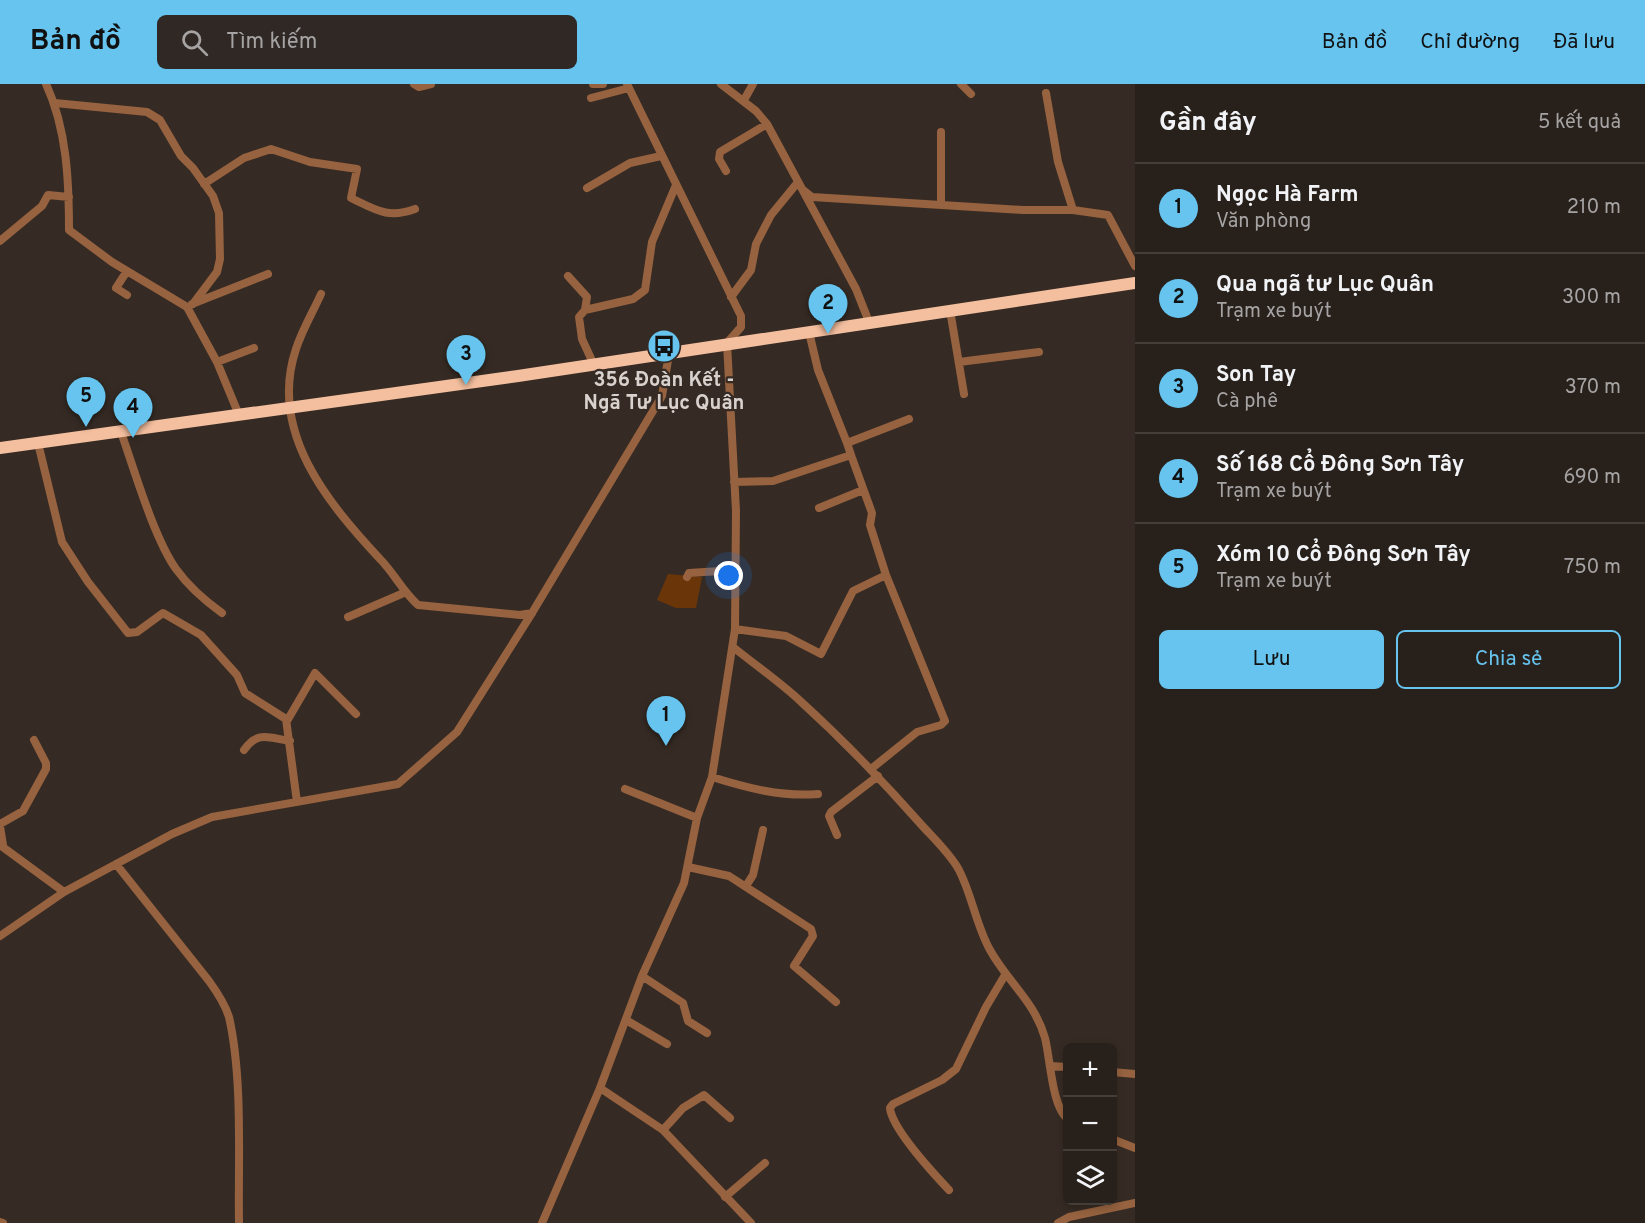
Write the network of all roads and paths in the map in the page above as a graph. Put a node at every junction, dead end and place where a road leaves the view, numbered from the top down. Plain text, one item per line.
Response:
1 (46, 84) edge
2 (414, 84) edge
3 (431, 84) edge
4 (593, 84) edge
5 (603, 84) edge
6 (721, 84) edge
7 (753, 84) edge
8 (961, 84) edge
9 (628, 86) edge
10 (1046, 93) dead end
11 (971, 94) dead end
12 (591, 98) dead end
13 (744, 100) junction
14 (55, 103) junction
15 (767, 124) junction
16 (941, 132) dead end
17 (661, 156) junction
18 (726, 171) dead end
19 (204, 184) junction
20 (676, 185) junction
21 (800, 186) junction
22 (587, 188) dead end
23 (69, 197) junction
24 (941, 204) junction
25 (415, 209) dead end
26 (1073, 210) junction
27 (0, 241) edge
28 (1135, 266) edge
29 (127, 271) junction
30 (268, 274) dead end
31 (568, 276) dead end
32 (1135, 283) edge
33 (321, 294) dead end
34 (127, 295) dead end
35 (732, 297) junction
36 (190, 305) junction
37 (585, 310) junction
38 (950, 310) junction
39 (868, 322) junction
40 (809, 332) junction
41 (727, 343) junction
42 (254, 348) dead end
43 (1039, 352) dead end
44 (669, 354) junction
45 (217, 362) junction
46 (959, 362) junction
47 (594, 365) junction
48 (964, 394) dead end
49 (290, 408) junction
50 (239, 416) junction
51 (909, 419) dead end
52 (121, 432) junction
53 (38, 443) junction
54 (846, 443) junction
55 (0, 448) edge
56 (851, 455) junction
57 (734, 482) junction
58 (863, 490) junction
59 (819, 508) dead end
60 (736, 570) junction
61 (886, 575) junction
62 (687, 577) dead end
63 (406, 592) junction
64 (222, 613) dead end
65 (532, 614) junction
66 (348, 617) dead end
67 (735, 629) junction
68 (733, 647) junction
69 (356, 714) dead end
70 (287, 721) junction
71 (34, 740) dead end
72 (290, 741) junction
73 (244, 750) dead end
74 (875, 772) junction
75 (712, 777) junction
76 (625, 789) dead end
77 (818, 794) dead end
78 (297, 802) junction
79 (697, 818) junction
80 (0, 825) edge
81 (763, 830) dead end
82 (837, 835) dead end
83 (2, 845) edge
84 (116, 864) junction
85 (688, 867) junction
86 (746, 886) junction
87 (64, 892) junction
88 (0, 936) edge
89 (1005, 975) junction
90 (642, 976) junction
91 (836, 1002) dead end
92 (626, 1020) junction
93 (707, 1033) dead end
94 (667, 1044) dead end
95 (1050, 1066) junction
96 (1063, 1067) edge
97 (1117, 1072) edge
98 (1135, 1074) edge
99 (600, 1088) junction
100 (1063, 1116) edge
101 (730, 1118) dead end
102 (663, 1130) junction
103 (1117, 1141) edge
104 (1135, 1148) edge
105 (765, 1162) dead end
106 (949, 1190) dead end
107 (725, 1197) junction
108 (1135, 1203) edge
109 (239, 1223) edge
110 (542, 1223) edge
111 (751, 1223) edge
112 (1058, 1223) edge

1 - 14 street
2 - 3 street
4 - 5 street
6 - 13 street
7 - 13 street
8 - 11 street
9 - 12 street
9 - 17 street
10 - 26 street
13 - 15 street
14 - 19 street
14 - 23 street
15 - 18 street
15 - 21 street
16 - 24 street
17 - 20 street
17 - 22 street
19 - 25 street
19 - 36 street
20 - 35 street
20 - 37 street
21 - 24 street
21 - 35 street
21 - 39 street
23 - 27 street
23 - 29 street
24 - 26 street
26 - 28 street
29 - 34 street
29 - 36 street
30 - 36 street
31 - 37 street
32 - 38 highway
33 - 49 street
35 - 41 street
36 - 45 street
37 - 47 street
38 - 39 highway
38 - 46 street
39 - 40 highway
40 - 41 highway
40 - 54 street
41 - 44 highway
41 - 57 street
42 - 45 street
43 - 46 street
44 - 47 highway
44 - 65 street
45 - 50 street
46 - 48 street
47 - 49 highway
49 - 50 highway
49 - 63 street
50 - 52 highway
51 - 54 street
52 - 53 highway
52 - 64 street
53 - 55 highway
53 - 70 street
54 - 56 street
56 - 57 street
56 - 58 street
57 - 60 street
58 - 59 street
58 - 61 street
60 - 62 street
60 - 67 street
61 - 67 street
61 - 74 street
63 - 65 street
63 - 66 street
65 - 78 street
67 - 68 street
68 - 74 street
68 - 75 street
69 - 70 street
70 - 72 street
71 - 80 street
72 - 73 street
72 - 78 street
74 - 82 street
74 - 89 street
75 - 77 street
75 - 79 street
76 - 79 street
78 - 84 street
79 - 85 street
80 - 83 street
81 - 86 street
83 - 87 street
84 - 87 street
84 - 109 street
85 - 86 street
85 - 90 street
86 - 91 street
87 - 88 street
89 - 95 street
89 - 106 street
90 - 92 street
90 - 93 street
92 - 94 street
92 - 99 street
95 - 96 street
95 - 100 street
97 - 98 street
99 - 102 street
99 - 110 street
101 - 102 street
102 - 107 street
103 - 104 street
105 - 107 street
107 - 111 street
108 - 112 street

